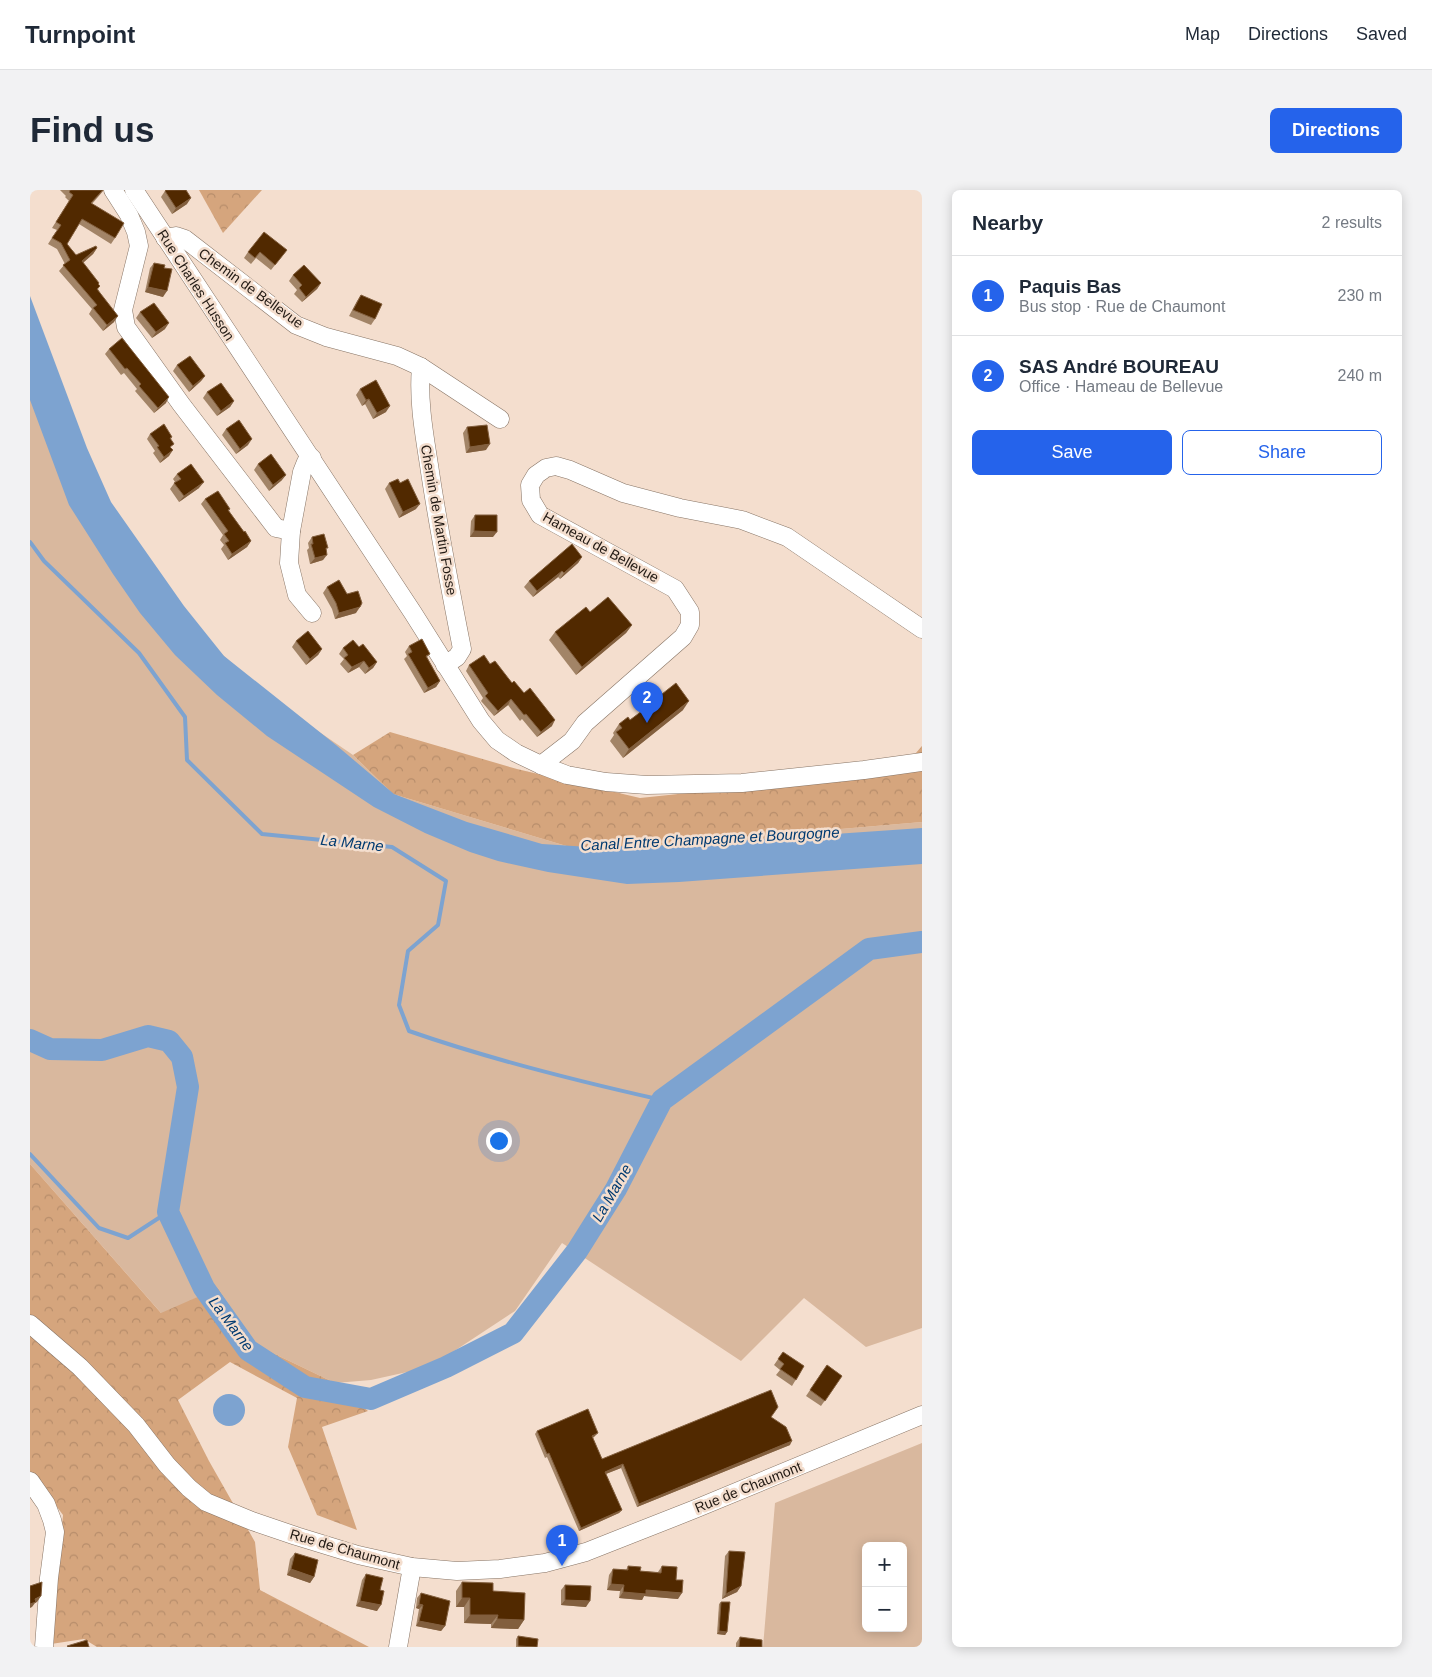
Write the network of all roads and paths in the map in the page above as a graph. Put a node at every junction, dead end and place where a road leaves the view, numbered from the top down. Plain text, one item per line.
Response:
1 (113, 190) edge
2 (134, 190) edge
3 (165, 238) junction
4 (421, 367) junction
5 (500, 419) dead end
6 (312, 458) junction
7 (291, 531) junction
8 (312, 613) dead end
9 (922, 629) edge
10 (445, 665) junction
11 (922, 762) edge
12 (541, 765) junction
13 (30, 1324) edge
14 (922, 1416) edge
15 (30, 1480) edge
16 (412, 1567) junction
17 (44, 1647) edge
18 (398, 1647) edge

1 - 7 street
2 - 3 street, Rue Charles Husson
3 - 4 street, Chemin de Bellevue
3 - 6 street, Rue Charles Husson
4 - 5 street, Chemin de Bellevue
4 - 10 street, Chemin de Martin Fosse
6 - 7 street
6 - 10 street, Rue Charles Husson
7 - 8 street
9 - 12 street, Hameau de Bellevue
10 - 12 street, Rue Charles Husson
11 - 12 street, Rue Charles Husson
13 - 16 street, Rue de Chaumont
14 - 16 street, Rue de Chaumont
15 - 17 street
16 - 18 street

